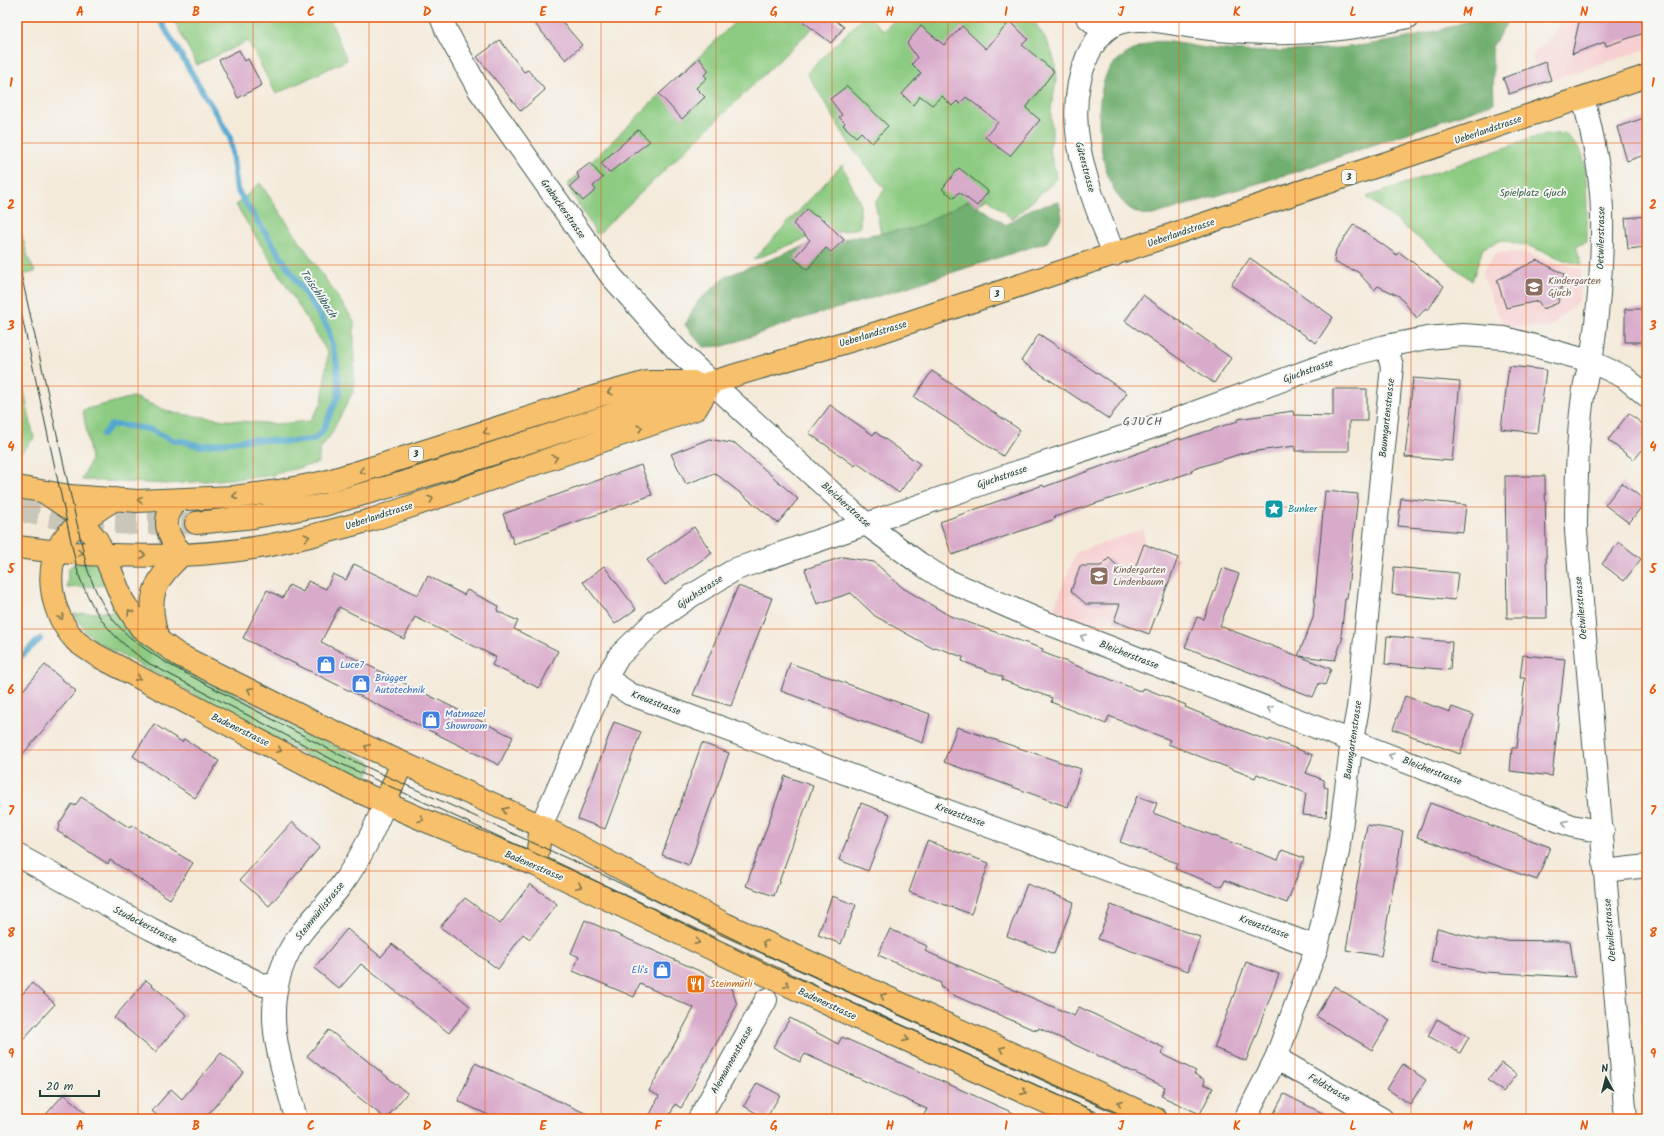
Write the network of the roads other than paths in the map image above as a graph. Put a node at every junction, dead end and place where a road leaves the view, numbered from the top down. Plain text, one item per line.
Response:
1 (441, 17) edge
2 (1087, 17) edge
3 (1408, 17) edge
4 (1104, 32) junction
5 (1647, 76) edge
6 (1584, 98) junction
7 (1114, 255) junction
8 (1386, 346) junction
9 (1590, 361) junction
10 (712, 382) junction
11 (1647, 396) edge
12 (17, 487) edge
13 (44, 492) junction
14 (115, 499) junction
15 (178, 500) junction
16 (83, 522) junction
17 (196, 523) tunnel mouth
18 (866, 524) junction
19 (17, 547) edge
20 (56, 553) junction
21 (17, 554) edge
22 (104, 554) junction
23 (183, 554) junction
24 (52, 592) junction
25 (158, 639) junction
26 (606, 678) junction
27 (1352, 740) junction
28 (402, 763) junction
29 (385, 803) junction
30 (541, 826) junction
31 (1602, 832) junction
32 (17, 855) edge
33 (536, 865) junction
34 (1647, 866) edge
35 (1605, 871) junction
36 (1317, 947) junction
37 (276, 986) junction
38 (766, 1000) dead end
39 (1276, 1058) junction
40 (296, 1119) edge
41 (699, 1119) edge
42 (1084, 1119) edge
43 (1156, 1119) edge
44 (1245, 1119) edge
45 (1382, 1119) edge
46 (1626, 1119) edge

1 - 10 street, Grabackerstrasse
2 - 4 street
3 - 4 street
4 - 7 street, Güterstrasse
5 - 6 main road, Ueberlandstrasse / 3
6 - 7 main road, Ueberlandstrasse / 3
6 - 9 street, Oetwilerstrasse
7 - 10 main road, Ueberlandstrasse / 3
8 - 9 street, Gjuchstrasse
8 - 18 street, Gjuchstrasse
8 - 27 street, Baumgartenstrasse
9 - 11 street, Gjuchstrasse
9 - 31 street, Oetwilerstrasse
10 -> 15 main road, Ueberlandstrasse / 3
10 - 17 main road, Ueberlandstrasse / 3
10 - 18 street, Bleicherstrasse
23 -> 10 main road, Ueberlandstrasse
12 - 13 main road, Ueberlandstrasse / 3
13 - 14 main road, Ueberlandstrasse / 3
13 - 16 main road
15 -> 14 main road, Ueberlandstrasse / 3
14 - 16 main road
15 - 23 main road
16 - 20 main road
16 - 22 main road
18 - 26 street, Gjuchstrasse
27 -> 18 street, Bleicherstrasse
19 - 20 main road, Ueberlandstrasse
20 -> 22 main road, Ueberlandstrasse
20 - 24 main road, Badenerstrasse
21 - 24 main road
22 -> 23 main road, Ueberlandstrasse
25 -> 22 main road
23 - 25 main road
24 -> 29 main road, Badenerstrasse
28 -> 25 main road
26 - 30 street, Gjuchstrasse
26 - 36 street, Kreuzstrasse
31 -> 27 street, Bleicherstrasse
27 - 36 street, Baumgartenstrasse
28 - 29 main road
30 -> 28 main road
29 -> 33 main road, Badenerstrasse
29 - 37 street, Steinmürlistrasse
30 - 33 main road
43 -> 30 main road
31 - 35 street, Oetwilerstrasse
32 - 37 street, Studackerstrasse
33 -> 42 main road, Badenerstrasse
34 - 35 street
35 - 46 street, Oetwilerstrasse
36 - 39 street, Baumgartenstrasse
37 - 40 street, Steinmürlistrasse
38 - 41 street, Alemannenstrasse
39 - 44 street, Baumgartenstrasse
39 - 45 street, Feldstrasse

